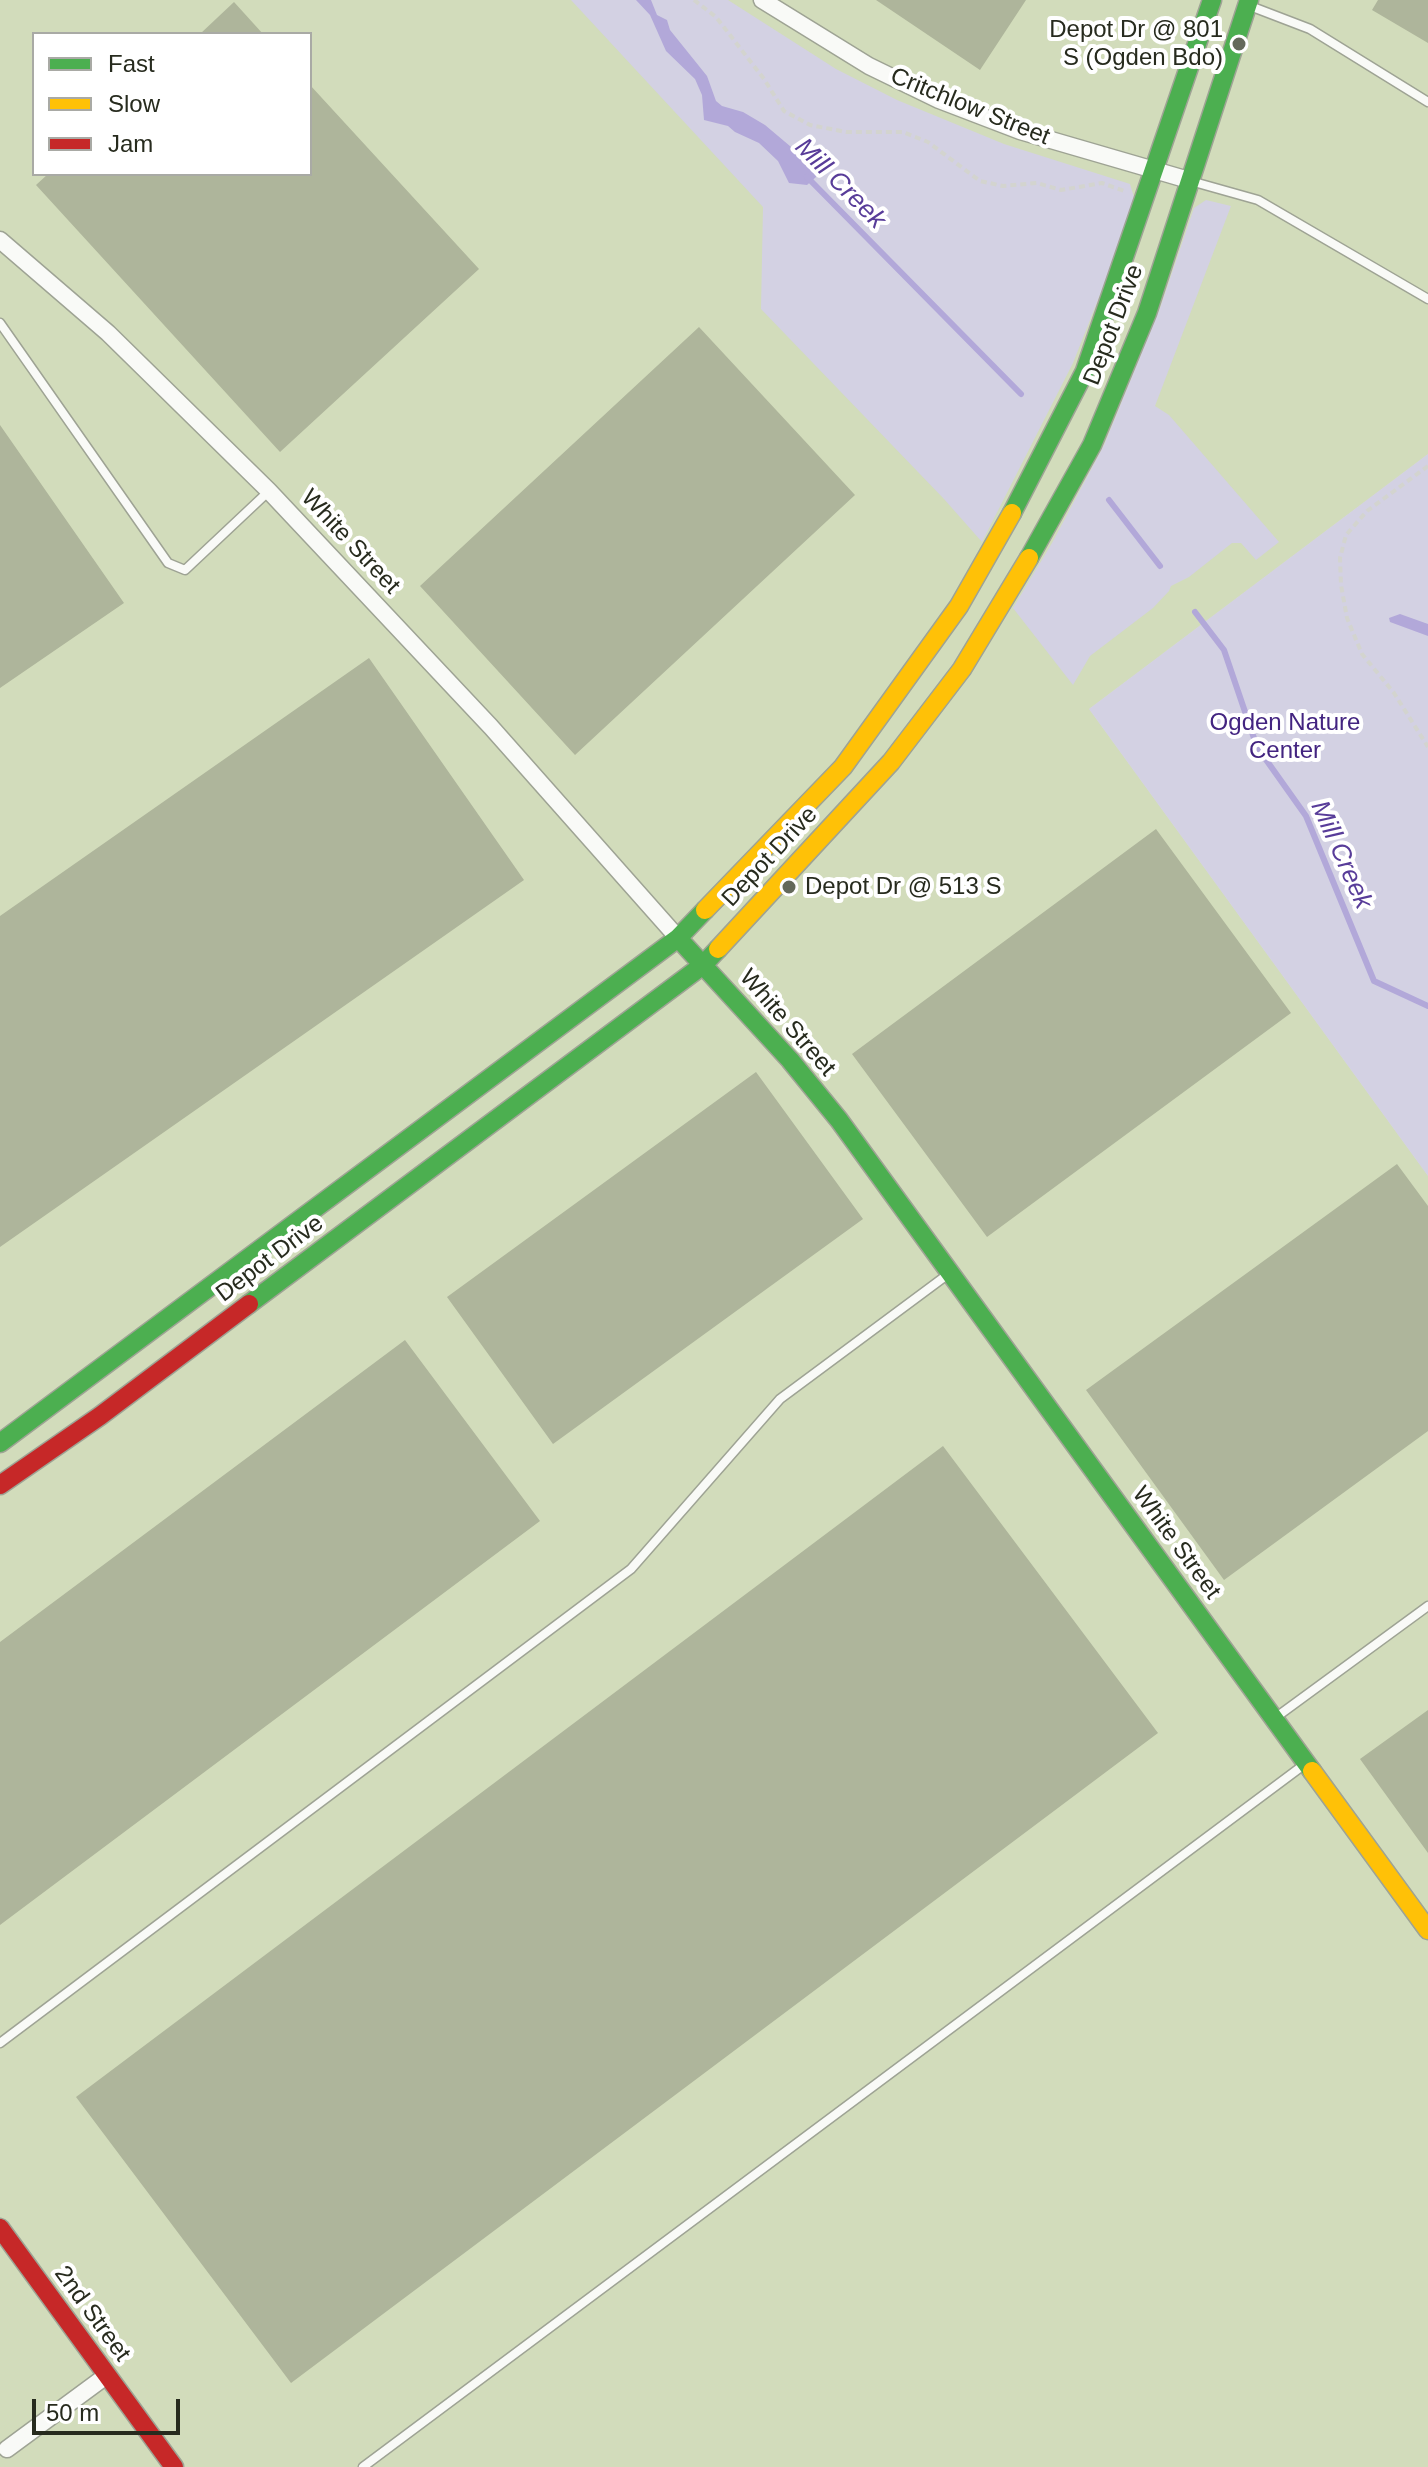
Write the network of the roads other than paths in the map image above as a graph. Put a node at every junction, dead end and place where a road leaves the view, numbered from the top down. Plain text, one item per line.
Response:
1 (762, 0) edge
2 (1212, 0) edge
3 (1248, 2) edge
4 (1428, 102) edge
5 (1154, 170) junction
6 (1192, 181) junction
7 (1, 244) edge
8 (1428, 299) edge
9 (0, 323) edge
10 (269, 491) junction
11 (678, 938) junction
12 (703, 965) junction
13 (950, 1273) junction
14 (0, 1443) edge
15 (0, 1485) edge
16 (1428, 1606) edge
17 (1274, 1718) junction
18 (1307, 1763) junction
19 (1428, 1930) edge
20 (0, 2043) edge
21 (0, 2228) edge
22 (106, 2376) junction
23 (4, 2452) edge
24 (174, 2467) edge
25 (363, 2467) edge

1 - 5 street, Critchlow Street
2 - 5 main road, Depot Drive
3 - 4 lane
3 - 6 main road, Depot Drive
5 - 6 street, Critchlow Street
5 - 11 main road, Depot Drive
6 - 8 lane
6 - 12 main road, Depot Drive
7 - 10 street, White Street
9 - 10 lane
10 - 11 street, White Street
11 - 12 main road, White Street
11 - 14 main road, Depot Drive
12 - 13 main road, White Street
12 - 15 main road, Depot Drive
13 - 17 main road, White Street
13 - 20 lane
16 - 17 lane
17 - 18 main road, White Street
18 - 19 main road, White Street
18 - 25 lane
21 - 22 main road, 2nd Street
22 - 23 street
22 - 24 main road, 2nd Street

